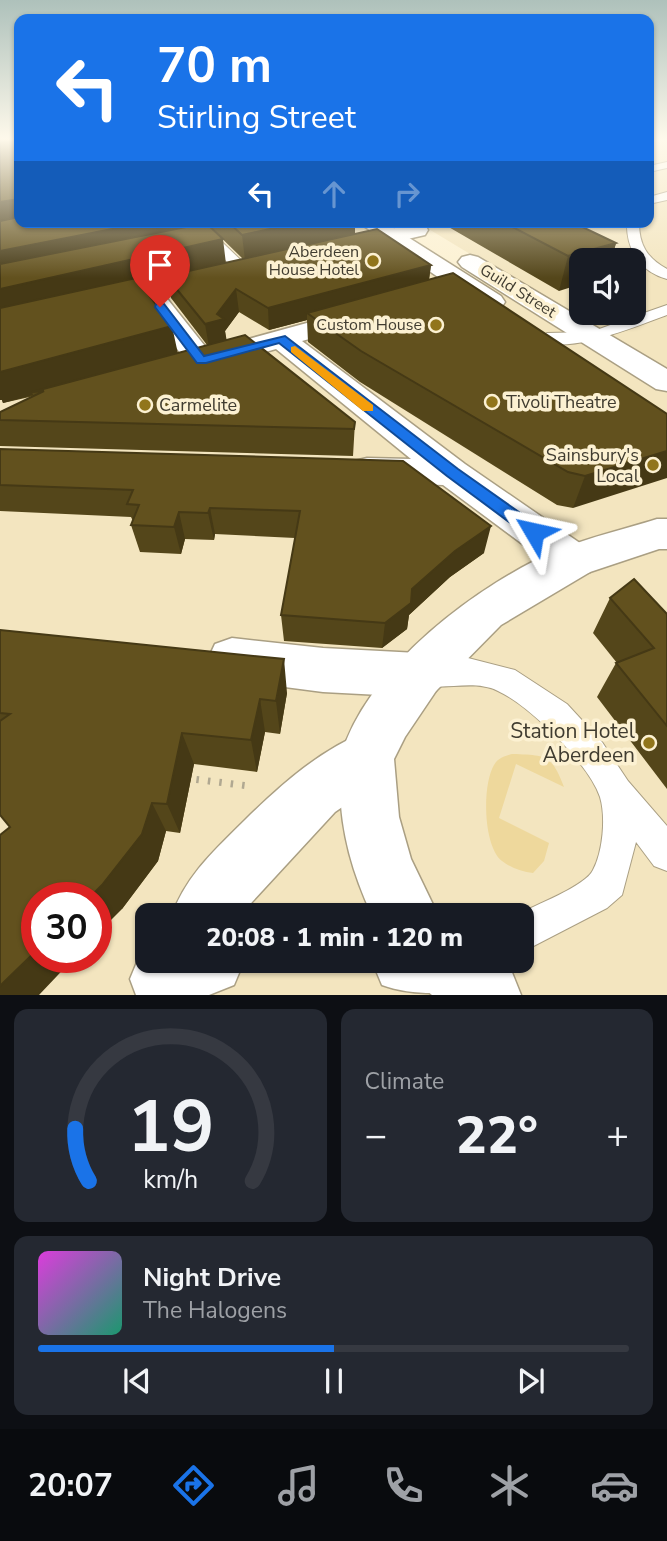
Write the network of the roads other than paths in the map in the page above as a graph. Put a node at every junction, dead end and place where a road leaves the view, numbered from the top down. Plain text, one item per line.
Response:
1 (197, 228) edge
2 (578, 228) edge
3 (633, 228) edge
4 (404, 229) edge
5 (589, 248) edge
6 (324, 252) edge
7 (270, 264) edge
8 (243, 270) junction
9 (667, 275) edge
10 (467, 286) junction
11 (149, 292) junction
12 (432, 296) edge
13 (382, 310) edge
14 (667, 310) edge
15 (646, 317) edge
16 (571, 326) edge
17 (0, 327) edge
18 (281, 338) junction
19 (201, 361) junction
20 (172, 369) edge
21 (662, 396) edge
22 (330, 469) edge
23 (453, 473) junction
24 (664, 532) edge
25 (575, 561) junction
26 (188, 654) edge
27 (418, 675) junction
28 (368, 758) junction
29 (615, 790) junction
30 (667, 853) edge
31 (212, 903) edge
32 (399, 903) edge
33 (534, 927) edge

1 - 8 lane
2 - 5 lane
3 - 9 lane
4 - 6 street
4 - 10 street, Guild Street
4 - 16 street, Guild Street
7 - 8 street
8 - 11 street
10 - 12 street
10 - 16 street, Guild Street
11 - 17 street
11 - 19 street
13 - 18 street
14 - 15 lane
16 - 21 street, Guild Street
16 - 21 street, Guild Street
18 - 19 street
18 - 23 street
19 - 20 street
22 - 23 street
23 - 25 street
24 - 25 street
25 - 27 street
26 - 27 street
27 - 28 street
27 - 29 lane
28 - 31 street
28 - 32 street
29 - 30 lane
29 - 33 lane

